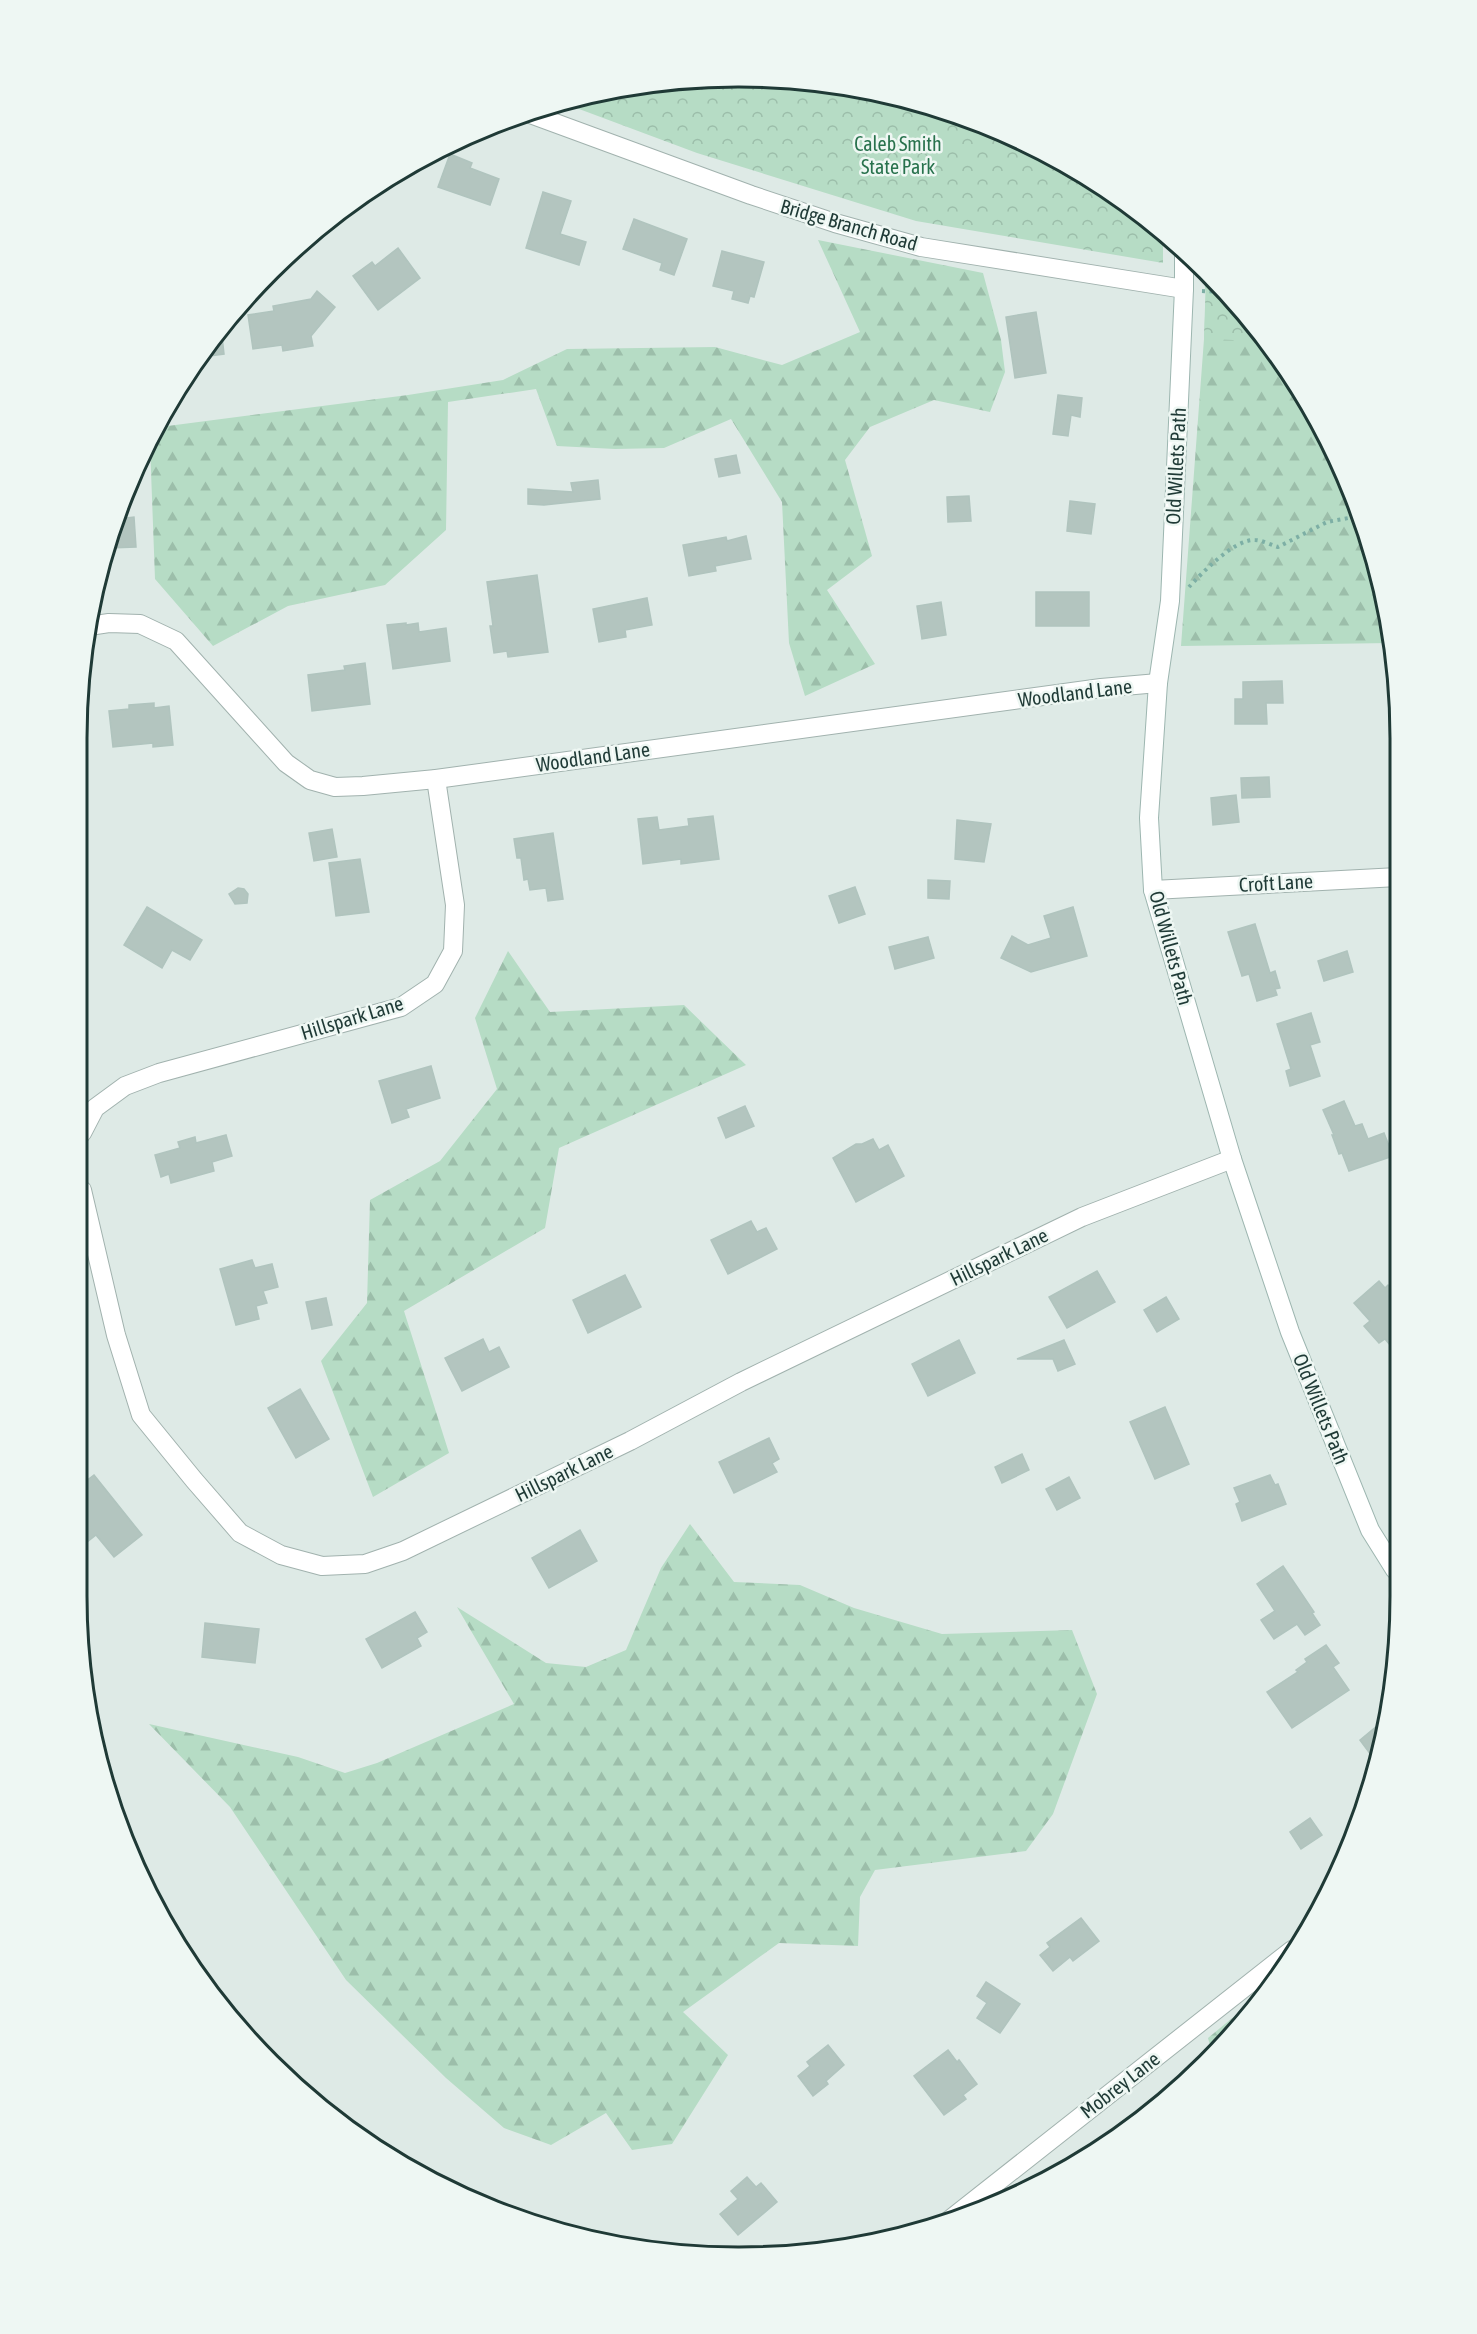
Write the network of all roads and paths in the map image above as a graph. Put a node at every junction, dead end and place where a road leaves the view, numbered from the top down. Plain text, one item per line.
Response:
1 (542, 118) edge
2 (1184, 264) edge
3 (1184, 289) junction
4 (1211, 291) edge
5 (1351, 518) edge
6 (1169, 607) junction
7 (98, 625) edge
8 (1158, 683) junction
9 (436, 779) junction
10 (1390, 877) edge
11 (1153, 890) junction
12 (87, 1123) edge
13 (1232, 1159) junction
14 (87, 1211) edge
15 (1390, 1561) edge
16 (1276, 1963) edge
17 (970, 2204) edge

1 - 3 street, Bridge Branch Road
2 - 3 street, Old Willets Path
3 - 4 path
3 - 6 street, Old Willets Path
5 - 6 path
6 - 8 street, Old Willets Path
7 - 9 street, Woodland Lane
8 - 9 street, Woodland Lane
8 - 11 street, Old Willets Path
9 - 12 street, Hillspark Lane
10 - 11 street, Croft Lane
11 - 13 street, Old Willets Path
13 - 14 street, Hillspark Lane
13 - 15 street, Old Willets Path
16 - 17 street, Mobrey Lane

